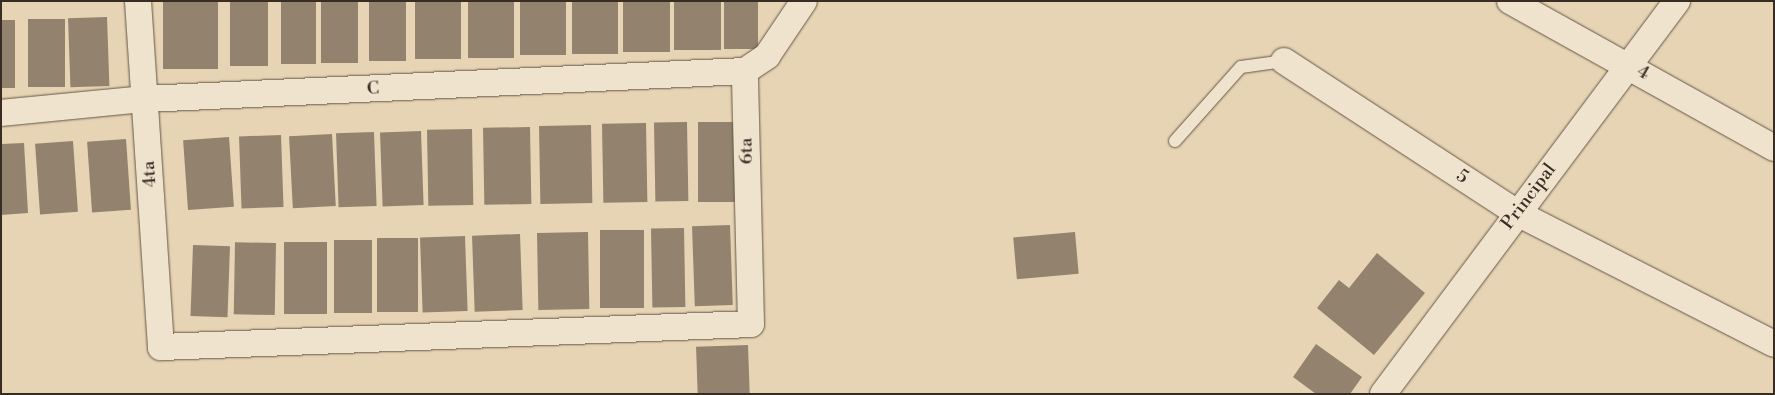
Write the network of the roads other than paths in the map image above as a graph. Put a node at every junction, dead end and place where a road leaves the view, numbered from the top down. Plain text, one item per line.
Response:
1 (138, 1) edge
2 (804, 1) edge
3 (1510, 1) edge
4 (1677, 1) edge
5 (1284, 61) joint
6 (1627, 64) junction
7 (745, 71) junction
8 (145, 99) junction
9 (1, 113) edge
10 (1175, 141) dead end
11 (1774, 148) edge
12 (1517, 213) junction
13 (1774, 344) edge
14 (161, 347) joint
15 (1382, 394) edge

1 - 8 street, 4ta
2 - 7 street
3 - 6 street, 4
4 - 6 street, Principal
5 - 10 lane, 5
5 - 12 street, 5
6 - 11 street, 4
6 - 12 street, Principal
7 - 8 street, C
7 - 14 street, 6ta
8 - 9 street, C
8 - 14 street, 4ta
12 - 13 street, 5
12 - 15 street, Principal

